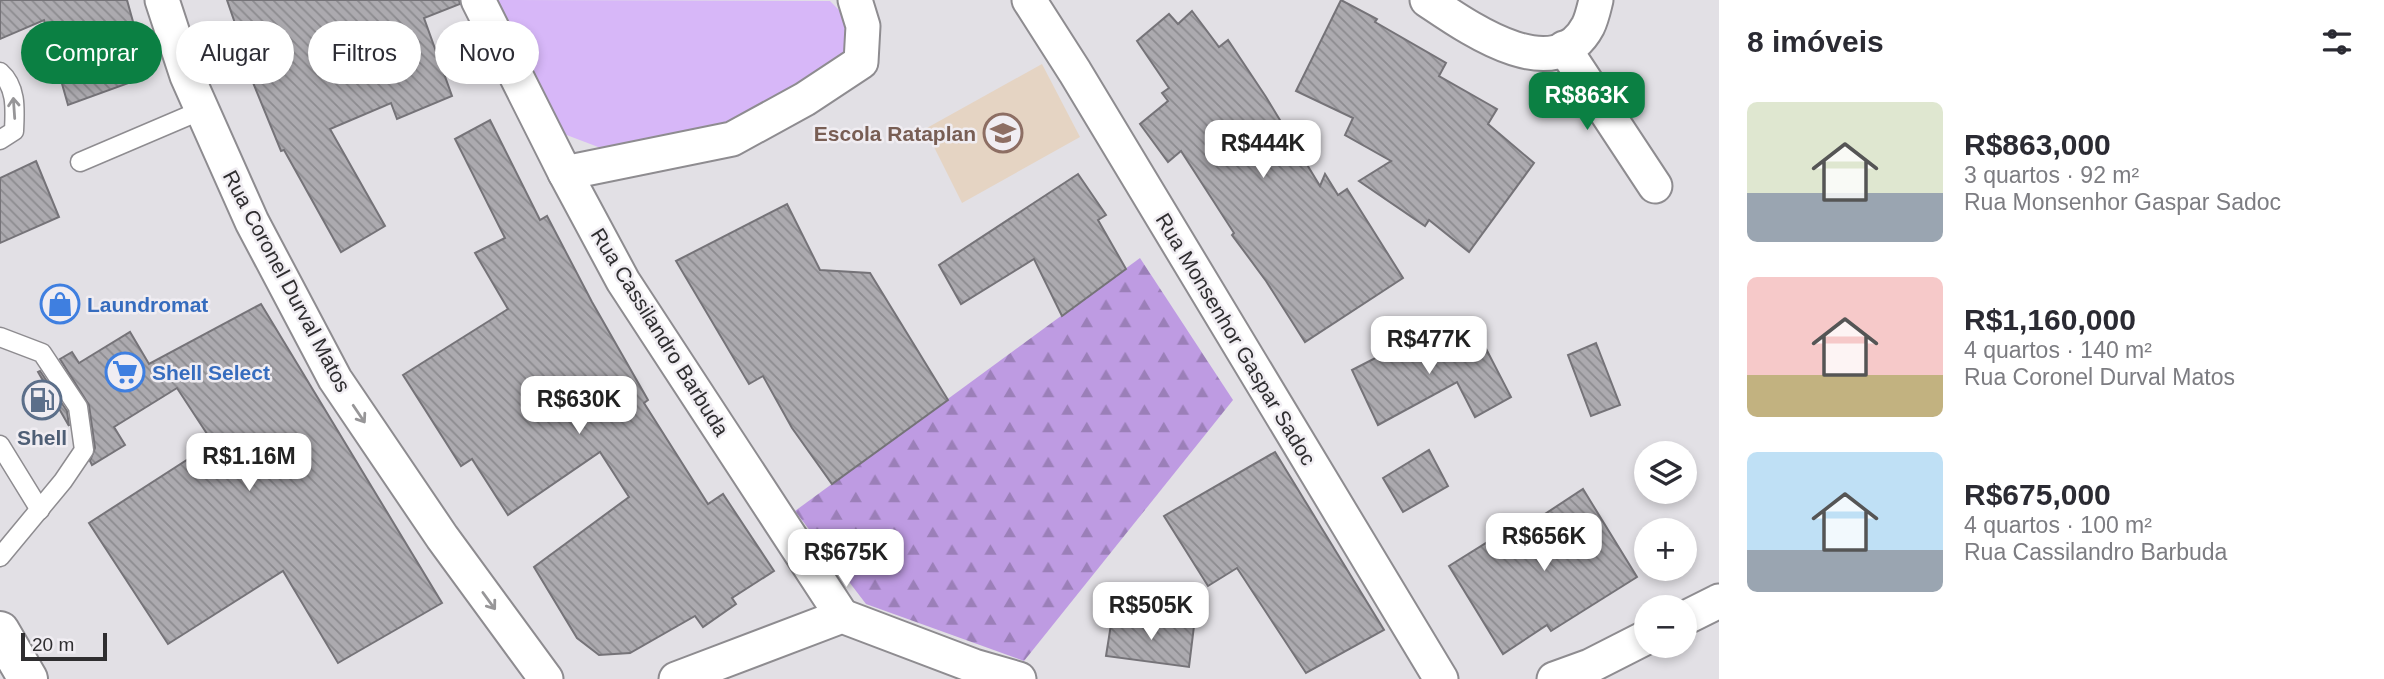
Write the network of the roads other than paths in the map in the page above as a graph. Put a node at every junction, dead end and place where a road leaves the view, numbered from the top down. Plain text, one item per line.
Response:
1 (162, 0) edge
2 (478, 0) edge
3 (855, 0) edge
4 (1029, 0) edge
5 (1427, 0) edge
6 (1597, 0) edge
7 (1564, 48) junction
8 (0, 72) edge
9 (202, 110) junction
10 (0, 140) edge
11 (80, 162) dead end
12 (565, 173) junction
13 (1655, 186) dead end
14 (0, 337) edge
15 (0, 445) edge
16 (40, 510) junction
17 (0, 557) edge
18 (1719, 601) edge
19 (1697, 612) edge
20 (842, 616) junction
21 (0, 631) edge
22 (1634, 644) edge
23 (28, 679) edge
24 (546, 679) edge
25 (676, 679) edge
26 (1019, 679) edge
27 (1441, 679) edge
28 (1553, 679) edge

1 - 9 street, Rua Coronel Durval Matos
2 - 12 street, Rua Cassilandro Barbuda
3 - 12 street
4 - 27 street, Rua Monsenhor Gaspar Sadoc
5 - 7 street
6 - 7 street
7 - 13 street
10 -> 8 lane
9 - 11 lane
9 -> 24 street, Rua Coronel Durval Matos
12 - 20 street, Rua Cassilandro Barbuda
14 - 16 lane
15 - 16 lane
16 - 17 lane
18 - 19 street
20 - 25 street
20 - 26 street
21 - 23 main road
22 - 28 street

